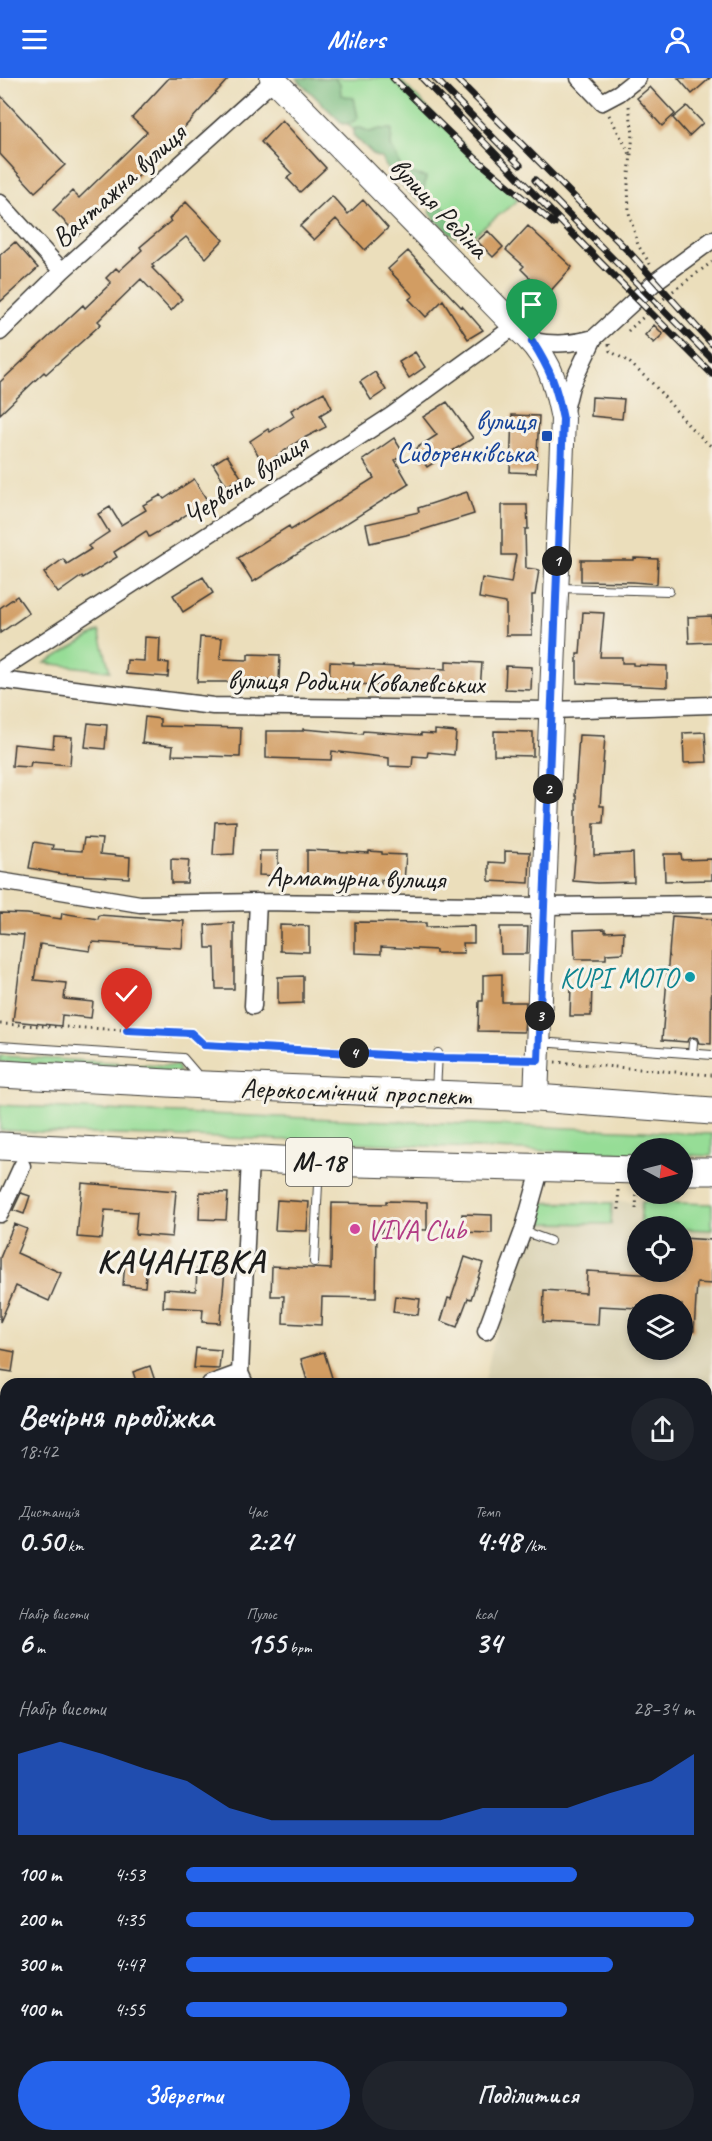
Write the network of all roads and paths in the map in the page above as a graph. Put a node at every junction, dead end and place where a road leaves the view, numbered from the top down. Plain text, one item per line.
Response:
1 (579, 78) edge
2 (273, 79) edge
3 (634, 81) edge
4 (602, 102) junction
5 (631, 156) junction
6 (0, 203) edge
7 (712, 240) edge
8 (712, 262) edge
9 (62, 272) junction
10 (662, 277) junction
11 (0, 332) edge
12 (628, 332) dead end
13 (599, 333) junction
14 (524, 334) junction
15 (563, 419) junction
16 (712, 447) edge
17 (555, 588) junction
18 (669, 591) dead end
19 (0, 670) edge
20 (0, 680) edge
21 (712, 705) edge
22 (551, 710) junction
23 (0, 881) edge
24 (258, 902) junction
25 (712, 904) edge
26 (544, 906) junction
27 (253, 1006) dead end
28 (0, 1024) edge
29 (693, 1043) dead end
30 (0, 1046) edge
31 (538, 1051) junction
32 (692, 1053) junction
33 (438, 1055) junction
34 (712, 1055) edge
35 (0, 1074) edge
36 (712, 1075) edge
37 (205, 1084) junction
38 (436, 1094) junction
39 (536, 1098) junction
40 (712, 1111) edge
41 (0, 1146) edge
42 (250, 1158) junction
43 (320, 1162) junction
44 (22, 1166) dead end
45 (540, 1167) junction
46 (693, 1171) edge
47 (712, 1171) edge
48 (627, 1176) edge
49 (627, 1180) edge
50 (636, 1204) edge
51 (636, 1209) dead end
52 (619, 1210) dead end
53 (0, 1214) edge
54 (523, 1231) junction
55 (549, 1241) dead end
56 (314, 1262) dead end
57 (486, 1331) dead end
58 (243, 1378) edge

1 - 4 street
2 - 9 street, Вантажна вулиця
2 - 14 main road, вулиця Рєдіна
3 - 4 street
3 - 5 path
4 - 5 path
5 - 10 path
6 - 9 street
7 - 10 street
8 - 12 path
9 - 11 street, Вантажна вулиця
10 - 13 street
13 - 14 street
13 - 15 street
13 - 16 path
14 - 15 main road, вулиця Рєдіна
14 - 19 street, Червона вулиця
15 - 17 main road, вулиця Рєдіна
17 - 18 lane
17 - 22 main road, вулиця Рєдіна
20 - 22 street, вулиця Родини Ковалевських
21 - 22 street, вулиця Родини Ковалевських
22 - 26 main road, вулиця Рєдіна
23 - 24 street, Арматурна вулиця
24 - 26 street, Арматурна вулиця
24 - 27 street
25 - 26 street, Арматурна вулиця
26 - 31 main road, вулиця Рєдіна
28 - 33 path
29 - 32 lane
30 - 37 lane
31 - 32 lane
31 - 33 path
31 - 36 path
31 - 39 main road, вулиця Рєдіна
32 - 34 lane
33 - 38 lane
35 - 37 main road, Аерокосмічний проспект
37 - 38 main road, Аерокосмічний проспект
38 - 39 main road, Аерокосмічний проспект
39 - 40 main road, Аерокосмічний проспект
41 - 42 main road, М-18
42 - 43 main road, М-18
42 - 58 street
43 - 45 main road, М-18
43 - 56 lane
44 - 53 street
45 - 48 main road, М-18
45 - 54 street
46 - 47 main road
49 - 52 path
50 - 51 path
54 - 55 lane
54 - 57 street

